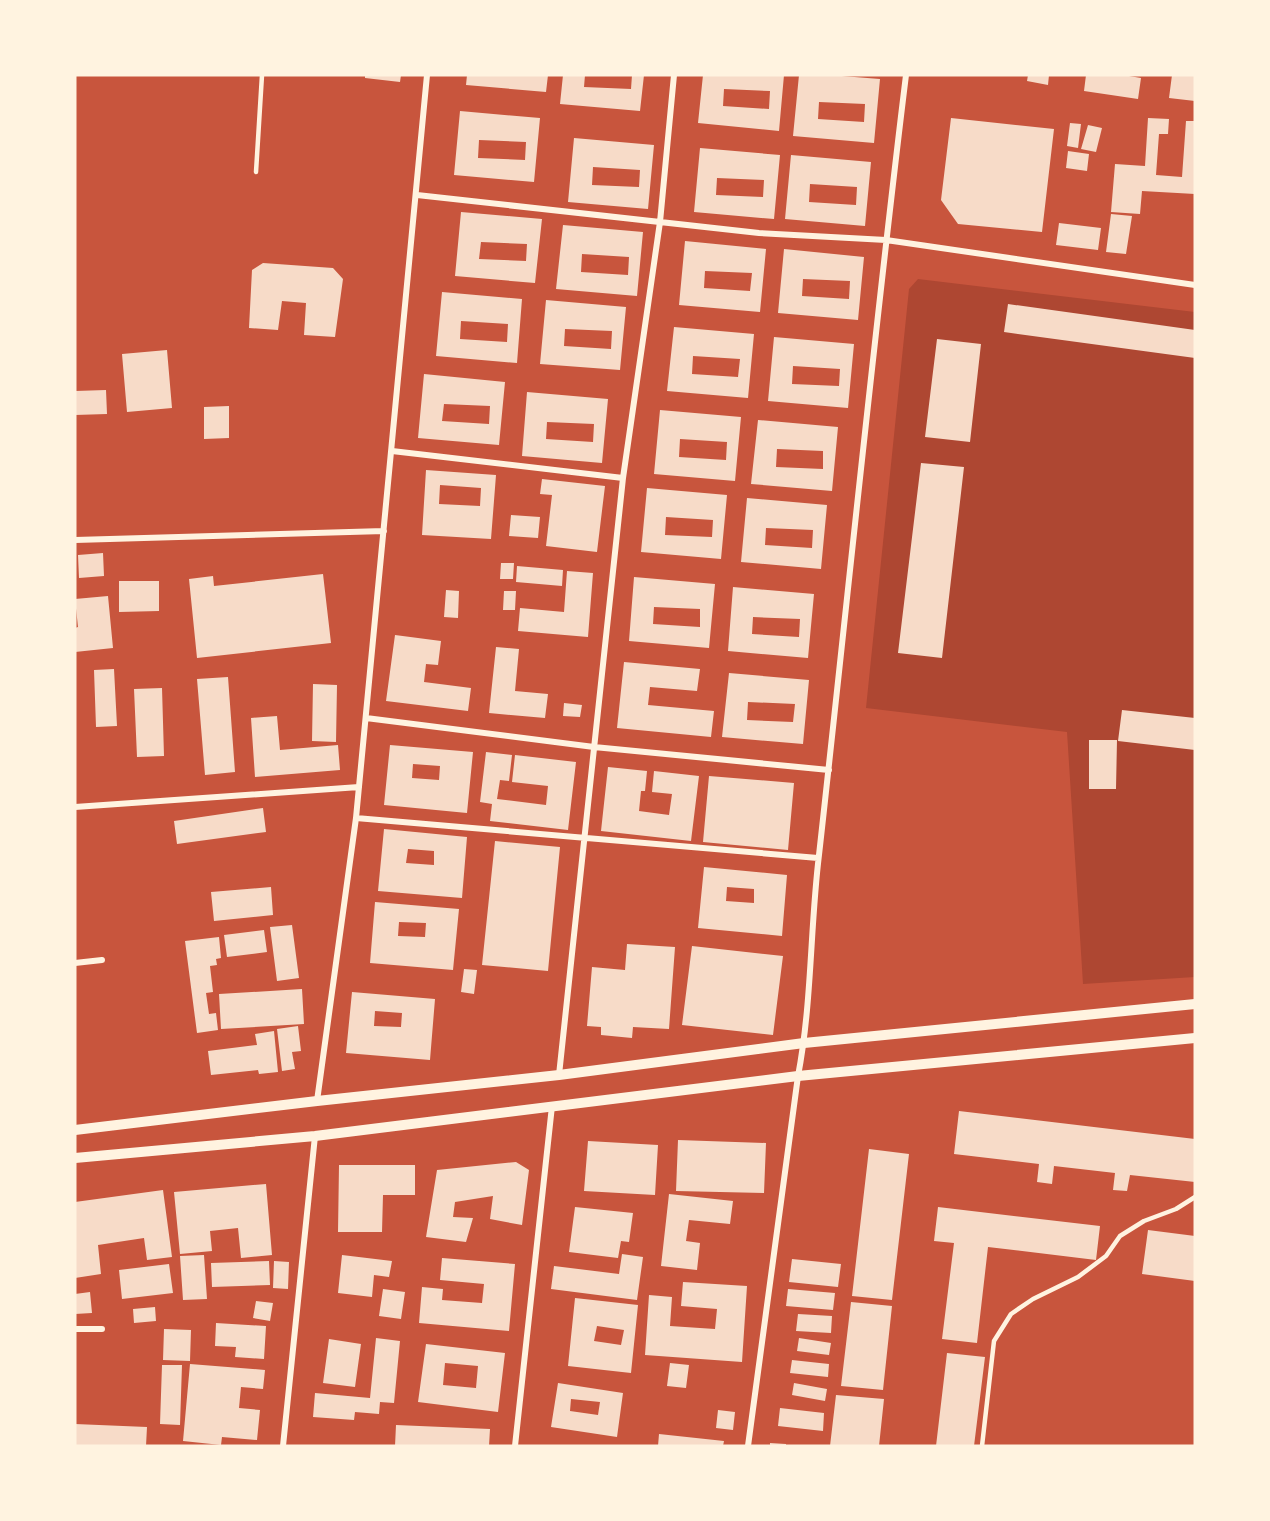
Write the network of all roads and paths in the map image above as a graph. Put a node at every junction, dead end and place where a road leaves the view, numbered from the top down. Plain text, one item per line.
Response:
1 (262, 75) edge
2 (427, 75) edge
3 (674, 75) edge
4 (906, 75) edge
5 (256, 172) dead end
6 (417, 195) junction
7 (660, 222) junction
8 (886, 240) junction
9 (1195, 285) edge
10 (392, 451) junction
11 (623, 478) junction
12 (384, 531) junction
13 (75, 540) edge
14 (366, 718) junction
15 (594, 747) junction
16 (829, 770) junction
17 (359, 787) junction
18 (75, 807) edge
19 (356, 818) junction
20 (585, 837) junction
21 (818, 858) junction
22 (102, 960) dead end
23 (75, 963) edge
24 (1195, 1004) edge
25 (1195, 1038) edge
26 (804, 1043) junction
27 (559, 1075) junction
28 (798, 1076) junction
29 (317, 1101) junction
30 (552, 1106) junction
31 (75, 1130) edge
32 (315, 1136) junction
33 (75, 1158) edge
34 (1195, 1197) edge
35 (75, 1329) edge
36 (102, 1329) dead end
37 (283, 1446) edge
38 (514, 1446) edge
39 (748, 1446) edge
40 (982, 1446) edge

1 - 5 lane
2 - 6 street
3 - 7 street
4 - 8 street
6 - 7 street
6 - 10 street
7 - 8 street
7 - 11 street
8 - 9 street
8 - 16 street
10 - 11 street
10 - 12 street
11 - 15 street
12 - 13 street
12 - 14 street
14 - 15 street
14 - 17 street
15 - 16 street
15 - 20 street
16 - 21 street
17 - 18 street
17 - 19 street
19 - 20 street
19 - 29 street
20 - 21 street
20 - 27 street
21 - 26 street
22 - 23 street
24 - 26 street
25 - 28 street
26 - 27 street
26 - 28 street
27 - 29 street
28 - 30 street
28 - 39 street
29 - 31 street
30 - 32 street
30 - 38 street
32 - 33 street
32 - 37 street
34 - 40 lane
35 - 36 street

